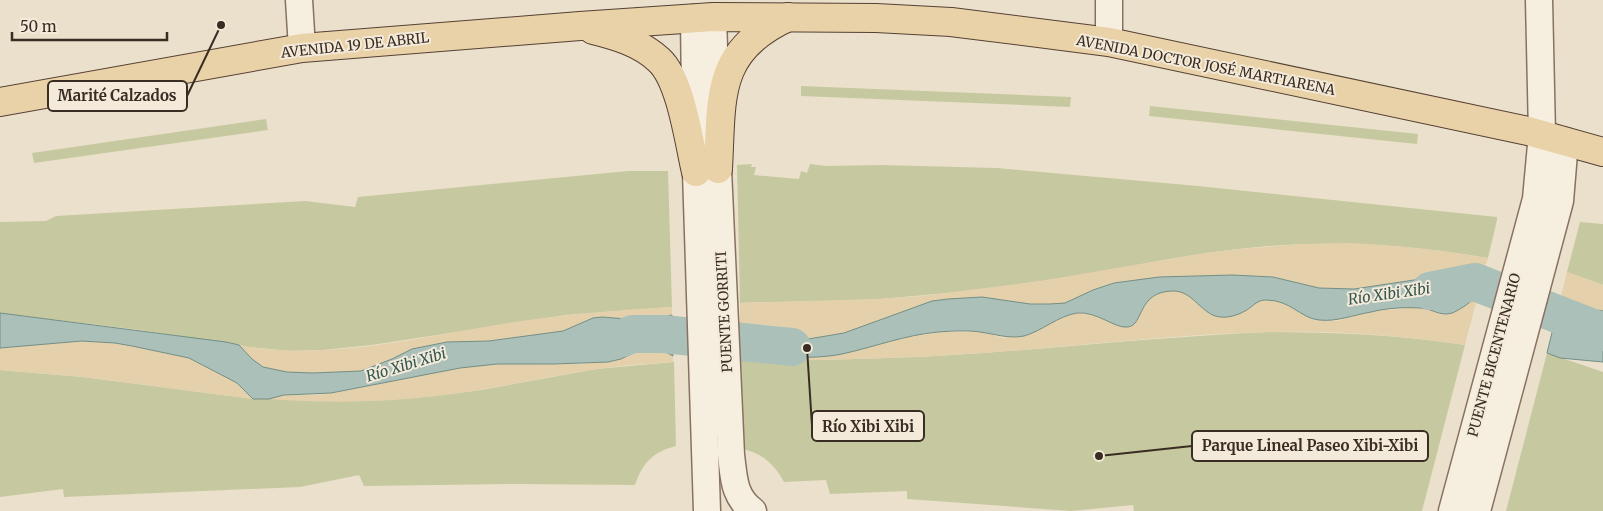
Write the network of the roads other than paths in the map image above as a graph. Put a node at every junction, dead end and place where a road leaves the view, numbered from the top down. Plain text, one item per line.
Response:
1 (299, 0) edge
2 (1109, 0) edge
3 (1540, 0) edge
4 (703, 9) edge
5 (789, 16) junction
6 (580, 26) junction
7 (1110, 42) junction
8 (302, 48) junction
9 (0, 102) edge
10 (1553, 138) junction
11 (1603, 152) edge
12 (707, 170) junction
13 (1548, 200) junction
14 (718, 454) junction
15 (707, 511) edge
16 (753, 511) edge
17 (1452, 511) edge
18 (1477, 511) edge

1 - 8 street
2 - 7 street
3 - 10 street
4 - 5 main road, AVENIDA DOCTOR JOSÉ MARTIARENA
4 - 6 main road, AVENIDA 19 DE ABRIL
4 - 12 street, PUENTE GORRITI
5 - 7 main road, AVENIDA DOCTOR JOSÉ MARTIARENA
5 - 12 main road
6 - 8 main road, AVENIDA 19 DE ABRIL
6 - 12 main road
7 - 10 main road, AVENIDA DOCTOR JOSÉ MARTIARENA
8 - 9 main road, AVENIDA 19 DE ABRIL
10 - 11 main road, AVENIDA DOCTOR JOSÉ MARTIARENA
10 - 13 street
12 - 14 street, PUENTE GORRITI
13 - 17 street, PUENTE BICENTENARIO
13 - 18 street, PUENTE BICENTENARIO
14 - 15 street
14 - 16 street

